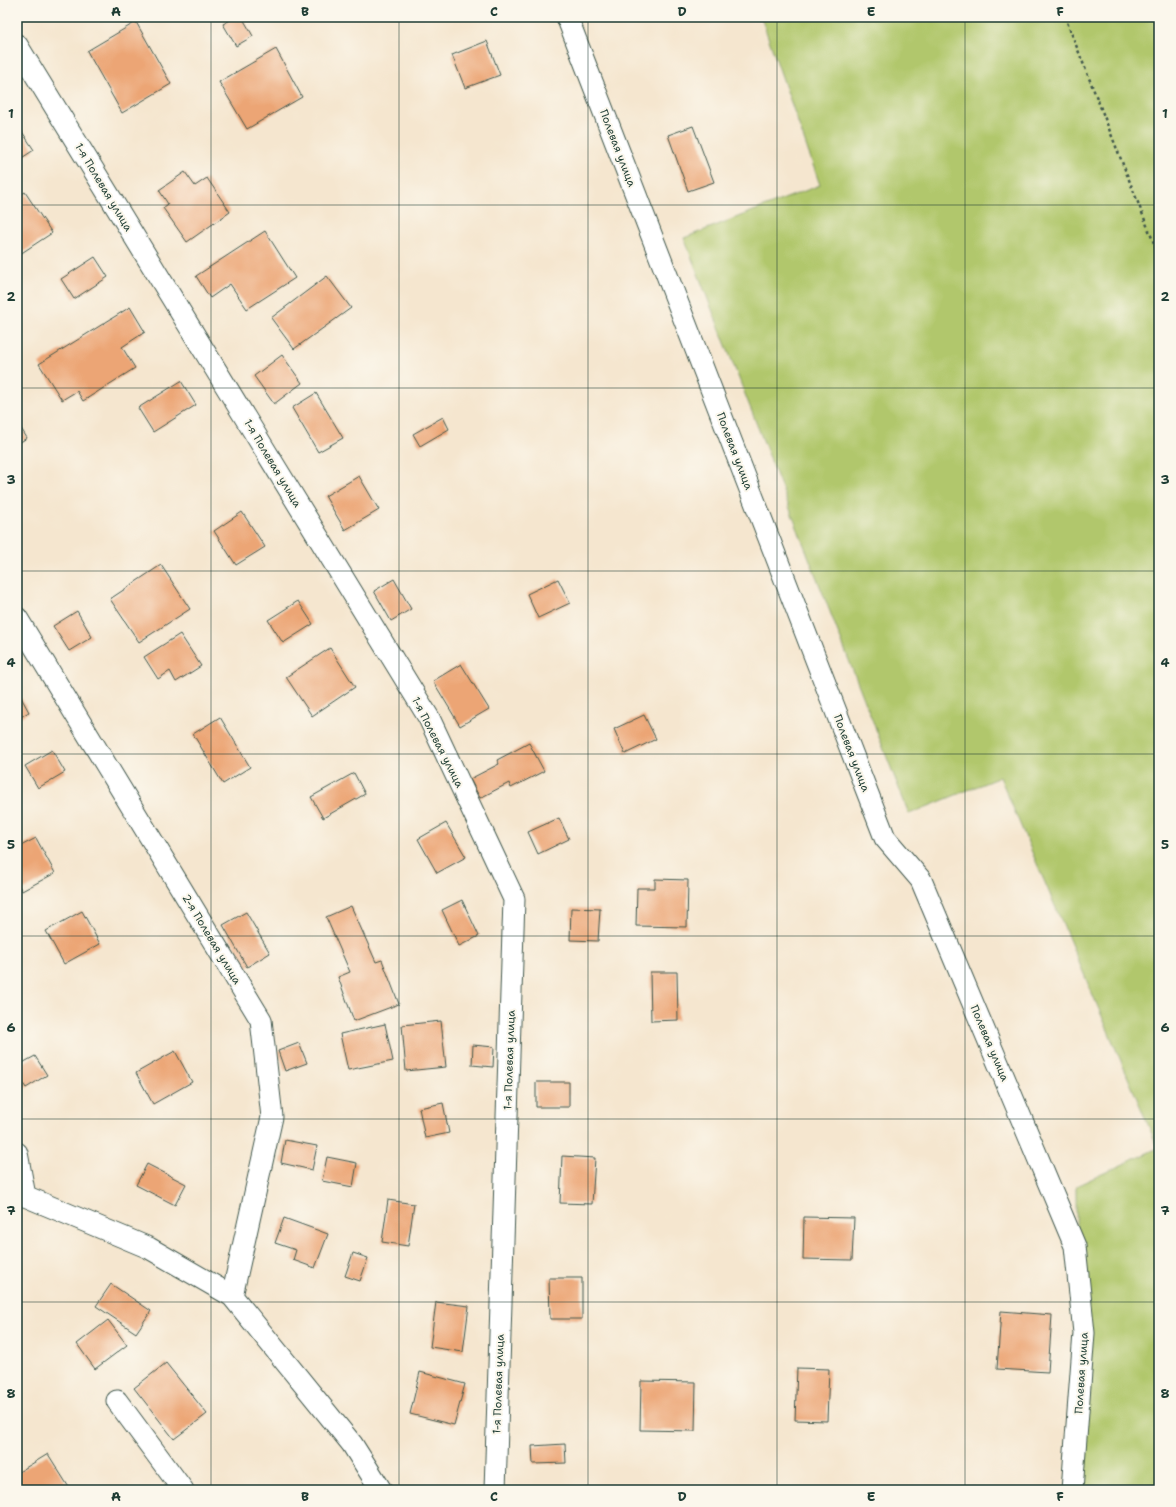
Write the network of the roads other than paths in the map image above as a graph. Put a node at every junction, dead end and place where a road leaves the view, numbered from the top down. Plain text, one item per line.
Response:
1 (567, 17) edge
2 (17, 45) edge
3 (17, 618) edge
4 (17, 1154) edge
5 (21, 1196) edge
6 (232, 1296) junction
7 (117, 1401) dead end
8 (183, 1490) edge
9 (381, 1490) edge
10 (494, 1490) edge
11 (1072, 1490) edge

1 - 11 street, Полевая улица
2 - 10 street, 1-я Полевая улица
3 - 6 street, 2-я Полевая улица
4 - 5 street
5 - 6 street
6 - 9 street
7 - 8 street

